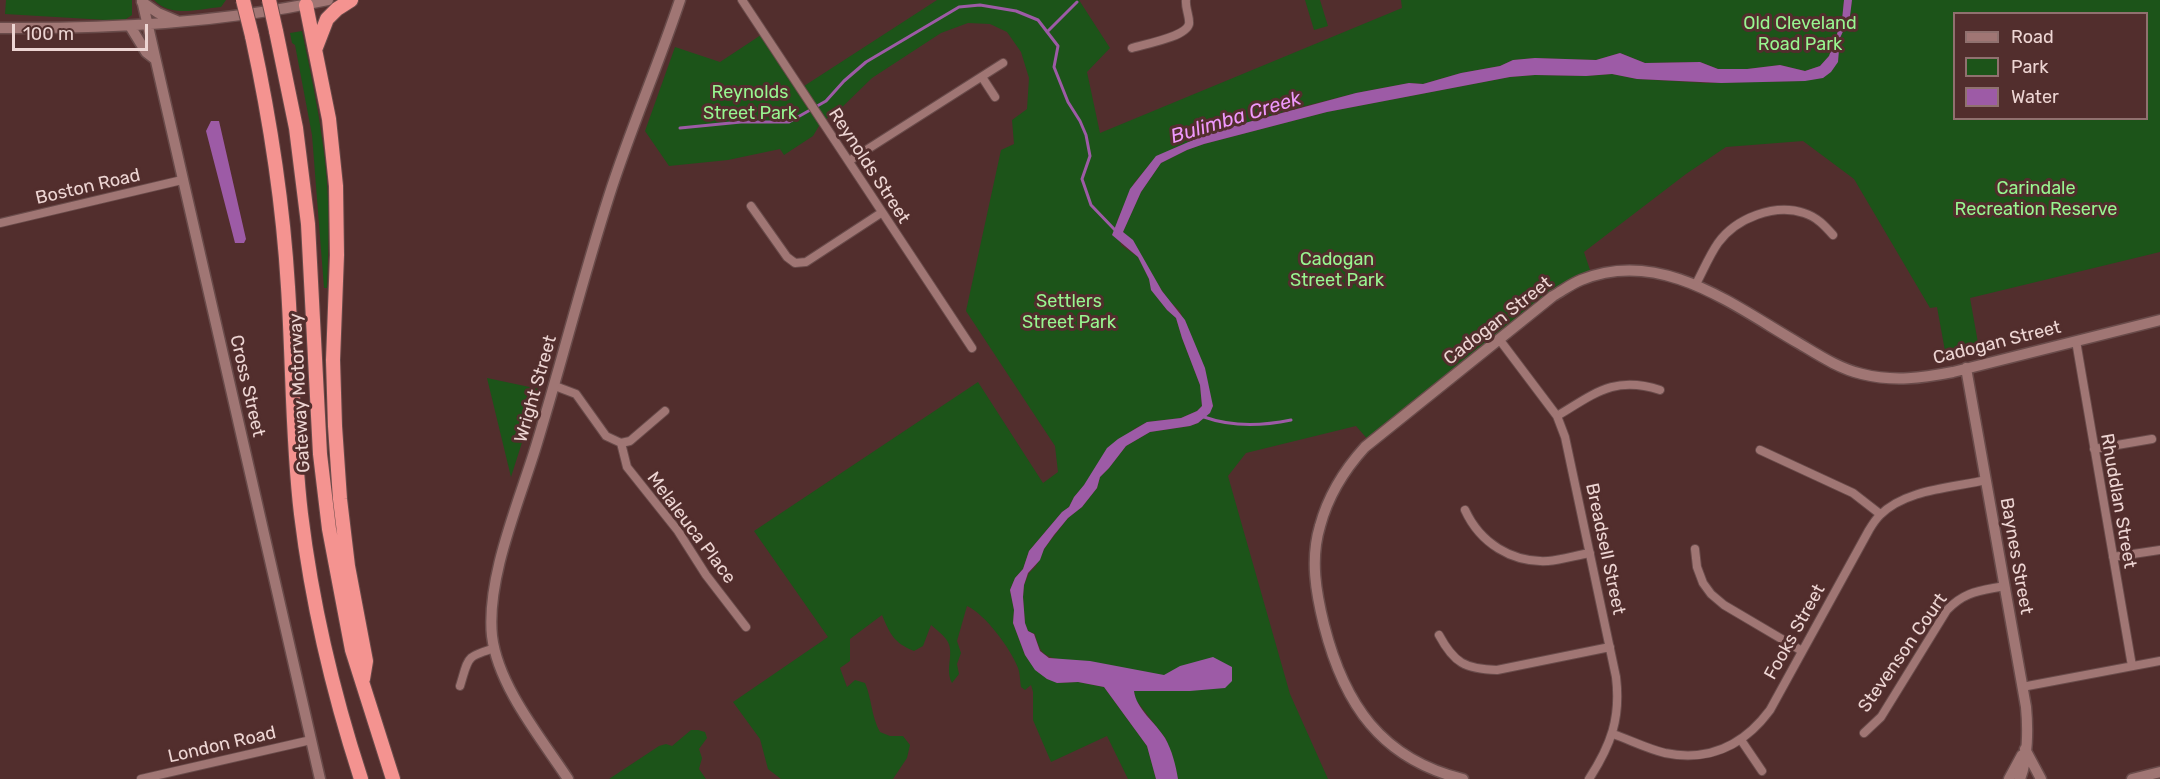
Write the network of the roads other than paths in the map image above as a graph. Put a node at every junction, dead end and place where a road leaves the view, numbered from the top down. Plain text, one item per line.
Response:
1 (243, 0) edge
2 (282, 0) edge
3 (328, 0) edge
4 (351, 0) edge
5 (680, 0) edge
6 (742, 0) edge
7 (1185, 0) edge
8 (142, 1) edge
9 (305, 2) edge
10 (272, 5) edge
11 (180, 23) junction
12 (147, 25) junction
13 (130, 26) junction
14 (0, 28) edge
15 (1132, 48) dead end
16 (315, 50) junction
17 (155, 60) junction
18 (1003, 63) dead end
19 (982, 77) junction
20 (995, 97) dead end
21 (849, 161) junction
22 (182, 180) junction
23 (751, 206) dead end
24 (881, 213) junction
25 (0, 223) edge
26 (1833, 235) dead end
27 (1696, 284) junction
28 (2160, 320) edge
29 (1499, 339) junction
30 (2076, 341) junction
31 (972, 348) dead end
32 (1966, 368) junction
33 (555, 386) junction
34 (1660, 390) dead end
35 (665, 411) dead end
36 (1557, 416) junction
37 (2152, 439) dead end
38 (621, 443) junction
39 (2094, 449) junction
40 (1760, 450) dead end
41 (1986, 480) junction
42 (1465, 510) dead end
43 (1880, 514) junction
44 (1695, 549) dead end
45 (2160, 550) edge
46 (1590, 553) junction
47 (2113, 557) junction
48 (2004, 586) junction
49 (746, 627) dead end
50 (1439, 635) dead end
51 (495, 648) junction
52 (1610, 648) junction
53 (1802, 651) junction
54 (2160, 661) edge
55 (2132, 666) junction
56 (363, 681) junction
57 (460, 686) dead end
58 (2022, 687) junction
59 (1864, 733) dead end
60 (1613, 734) junction
61 (310, 740) junction
62 (1741, 740) junction
63 (2025, 749) junction
64 (1762, 771) dead end
65 (2160, 772) edge
66 (1450, 777) edge
67 (141, 779) edge
68 (320, 779) edge
69 (361, 779) edge
70 (393, 779) edge
71 (568, 779) edge
72 (1463, 779) edge
73 (1589, 779) edge
74 (2009, 779) edge
75 (2020, 779) edge
76 (2041, 779) edge
77 (2132, 779) edge

1 - 69 highway, Gateway Motorway, bridge
2 - 10 street
3 - 9 street
4 - 16 highway
5 - 33 street, Wright Street
6 - 21 street, Reynolds Street
7 - 15 street
8 - 11 street
8 - 12 street, Cross Street
9 - 10 street
9 - 16 highway
10 - 11 street
10 - 56 highway, Gateway Motorway, bridge
11 - 12 street
12 - 13 street
12 - 17 street, Cross Street
13 - 14 street
13 - 17 street
16 - 56 highway
17 - 22 street, Cross Street
18 - 19 street
19 - 20 street
19 - 21 street
21 - 24 street, Reynolds Street
22 - 25 street, Boston Road
22 - 61 street, Cross Street
23 - 24 street
24 - 31 street, Reynolds Street
26 - 27 street
27 - 29 street, Cadogan Street
27 - 32 street, Cadogan Street
28 - 30 street, Cadogan Street
29 - 36 street, Breadsell Street
29 - 66 street, Cadogan Street
30 - 32 street, Cadogan Street
30 - 39 street, Rhuddlan Street
32 - 41 street, Baynes Street
33 - 38 street
33 - 51 street, Wright Street
34 - 36 street
35 - 38 street
36 - 46 street, Breadsell Street
37 - 39 street
38 - 49 street, Melaleuca Place
39 - 47 street, Rhuddlan Street
40 - 43 street
41 - 43 street, Fooks Street
41 - 48 street, Baynes Street
42 - 46 street
43 - 53 street, Fooks Street
44 - 53 street
45 - 47 street
46 - 52 street, Breadsell Street
47 - 55 street, Rhuddlan Street
48 - 58 street, Baynes Street
48 - 59 street, Stevenson Court
50 - 52 street
51 - 57 street
51 - 71 street, Wright Street
52 - 60 street, Breadsell Street
53 - 62 street, Fooks Street
54 - 55 street
55 - 58 street
56 - 70 highway, Gateway Motorway
58 - 63 street, Baynes Street
60 - 62 street, Fooks Street
60 - 73 street, Breadsell Street
61 - 67 street, London Road
61 - 68 street, Cross Street
62 - 64 street
63 - 74 street, Baynes Street
63 - 75 street, Baynes Street
63 - 76 street
65 - 77 street
66 - 72 street, Cadogan Street

